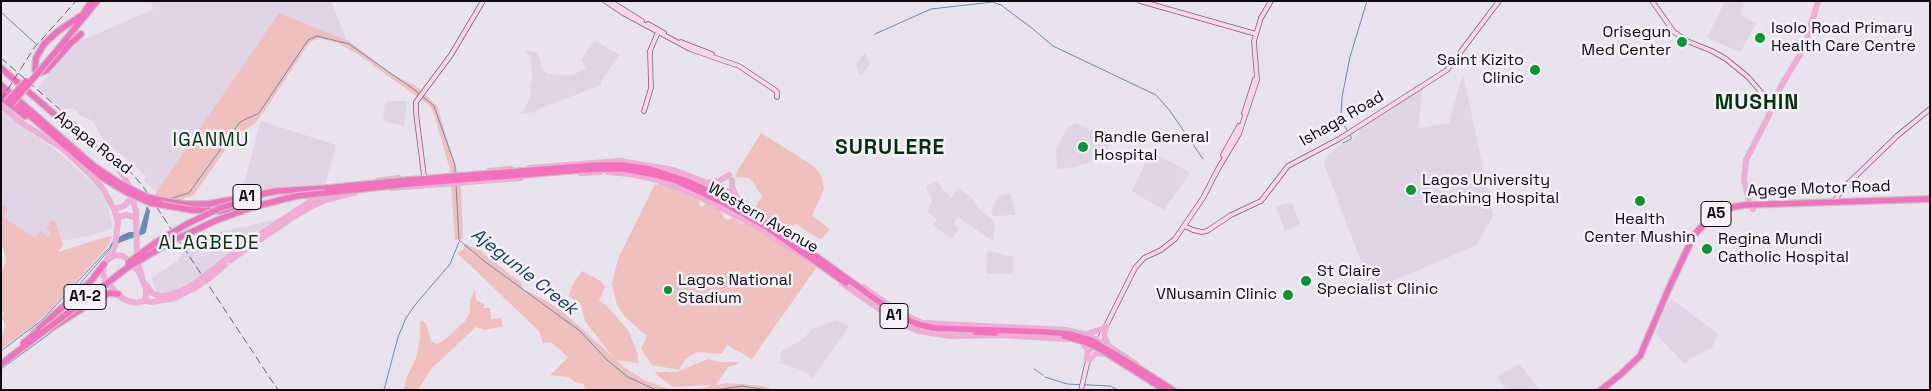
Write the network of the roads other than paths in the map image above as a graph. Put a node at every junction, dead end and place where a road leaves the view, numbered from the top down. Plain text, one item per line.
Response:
1 (92, 1) edge
2 (97, 1) edge
3 (483, 1) edge
4 (605, 1) edge
5 (610, 1) edge
6 (1140, 1) edge
7 (1147, 1) edge
8 (1270, 1) edge
9 (1498, 1) edge
10 (1652, 1) edge
11 (1819, 1) edge
12 (1818, 9) junction
13 (82, 14) junction
14 (658, 32) junction
15 (1256, 32) junction
16 (81, 34) dead end
17 (57, 48) junction
18 (1, 67) edge
19 (1, 85) edge
20 (23, 88) junction
21 (1, 91) edge
22 (1, 96) edge
23 (9, 103) junction
24 (1, 106) edge
25 (1773, 106) junction
26 (1930, 109) edge
27 (644, 111) dead end
28 (76, 129) junction
29 (62, 148) junction
30 (78, 155) junction
31 (511, 174) junction
32 (729, 175) dead end
33 (424, 176) junction
34 (478, 177) junction
35 (451, 179) junction
36 (732, 180) dead end
37 (409, 182) junction
38 (708, 182) junction
39 (327, 188) junction
40 (338, 188) junction
41 (133, 196) junction
42 (296, 196) junction
43 (340, 196) junction
44 (738, 199) junction
45 (1930, 201) edge
46 (1833, 203) junction
47 (1752, 206) junction
48 (114, 209) junction
49 (116, 217) junction
50 (136, 218) junction
51 (1185, 224) junction
52 (766, 225) junction
53 (798, 242) junction
54 (818, 256) junction
55 (105, 262) junction
56 (824, 269) junction
57 (211, 274) junction
58 (142, 277) junction
59 (145, 284) junction
60 (846, 284) junction
61 (194, 286) junction
62 (118, 294) junction
63 (144, 300) junction
64 (1008, 328) junction
65 (1104, 328) junction
66 (981, 331) junction
67 (1047, 333) junction
68 (1001, 334) junction
69 (1084, 334) junction
70 (35, 339) junction
71 (28, 340) junction
72 (1098, 340) junction
73 (1083, 343) junction
74 (1109, 346) junction
75 (1094, 348) junction
76 (1106, 354) junction
77 (1, 360) edge
78 (1088, 360) junction
79 (1, 364) edge
80 (1139, 371) junction
81 (1081, 387) edge
82 (1160, 390) edge
83 (1165, 390) edge
84 (1173, 390) edge
85 (1178, 390) edge
86 (1601, 390) edge
87 (1605, 390) edge

1 - 13 highway
2 - 17 highway
3 - 33 main road
4 - 14 main road
5 - 14 main road
6 - 15 main road
7 - 15 main road
8 - 15 main road
9 - 51 main road, Ishaga Road
10 - 25 main road
11 - 12 main road
12 - 25 main road
12 - 47 main road
13 - 16 highway
13 - 17 highway
14 - 27 main road
15 - 51 main road
17 - 20 highway, bridge
18 - 20 highway
18 - 28 main road
19 - 30 highway, Apapa Road / A1
20 - 23 highway, bridge
20 - 28 highway
21 - 30 highway, Apapa Road / A1
22 - 23 highway
23 - 29 highway
24 - 29 main road
25 - 47 main road
26 - 46 main road
28 - 41 main road
29 - 48 main road
30 - 39 highway, Apapa Road / A1, bridge
30 - 42 highway, Apapa Road / A1, bridge
31 - 34 highway, Western Avenue / A1
31 - 34 highway
31 - 34 highway
31 - 38 main road, Western Avenue
31 - 52 highway, Western Avenue / A1
31 - 56 main road, Western Avenue
32 - 38 main road
33 - 35 main road, Western Avenue
33 - 40 main road, Western Avenue
34 - 35 highway, Western Avenue / A1
35 - 37 highway, Western Avenue / A1
35 - 43 main road, Western Avenue
36 - 44 main road
37 - 39 highway, Western Avenue / A1, bridge
37 - 42 highway, Western Avenue / A1, bridge
38 - 44 main road, Western Avenue
39 - 71 highway, A1-2, bridge
40 - 43 main road
40 - 57 main road, Western Avenue
41 - 48 main road
41 - 50 main road
42 - 70 highway, A1-2, bridge
43 - 57 main road, Western Avenue
44 - 53 main road, Western Avenue
45 - 46 highway, Agege Motor Road / A5
46 - 47 highway, Agege Motor Road / A5
47 - 86 highway, Agege Motor Road / A5
47 - 87 highway, Agege Motor Road / A5
48 - 49 main road
49 - 50 main road
49 - 55 main road
50 - 58 main road
51 - 65 main road
52 - 53 highway, Western Avenue / A1
52 - 56 highway, Western Avenue / A1
53 - 54 highway, Western Avenue / A1
53 - 54 highway
54 - 66 highway, Western Avenue / A1
55 - 58 main road
55 - 62 main road
55 - 71 highway, bridge
56 - 60 highway, Western Avenue / A1
56 - 60 highway
57 - 61 main road, Western Avenue, bridge
58 - 59 main road
59 - 61 main road, Western Avenue
59 - 63 main road
60 - 66 highway, Western Avenue / A1
61 - 63 main road, Western Avenue
62 - 63 main road
62 - 70 highway, bridge
64 - 66 highway, Western Avenue / A1
64 - 66 highway
64 - 67 highway, Western Avenue / A1
64 - 69 main road, Western Avenue
65 - 69 main road
65 - 72 main road
65 - 74 main road
66 - 68 highway, Western Avenue / A1
66 - 68 highway
67 - 68 highway, Western Avenue / A1
67 - 80 highway, Western Avenue / A1, bridge
68 - 73 main road, Western Avenue
69 - 72 main road, Western Avenue
70 - 79 highway, A1-2, bridge
71 - 77 highway, A1-2, bridge
72 - 74 main road, Western Avenue
72 - 75 main road
73 - 75 main road, Western Avenue
73 - 78 main road
74 - 85 main road, Western Avenue
75 - 76 main road, Western Avenue
75 - 78 main road
76 - 78 main road
76 - 82 main road, Western Avenue
78 - 81 main road
80 - 83 highway, Western Avenue / A1
80 - 84 highway, Western Avenue / A1

